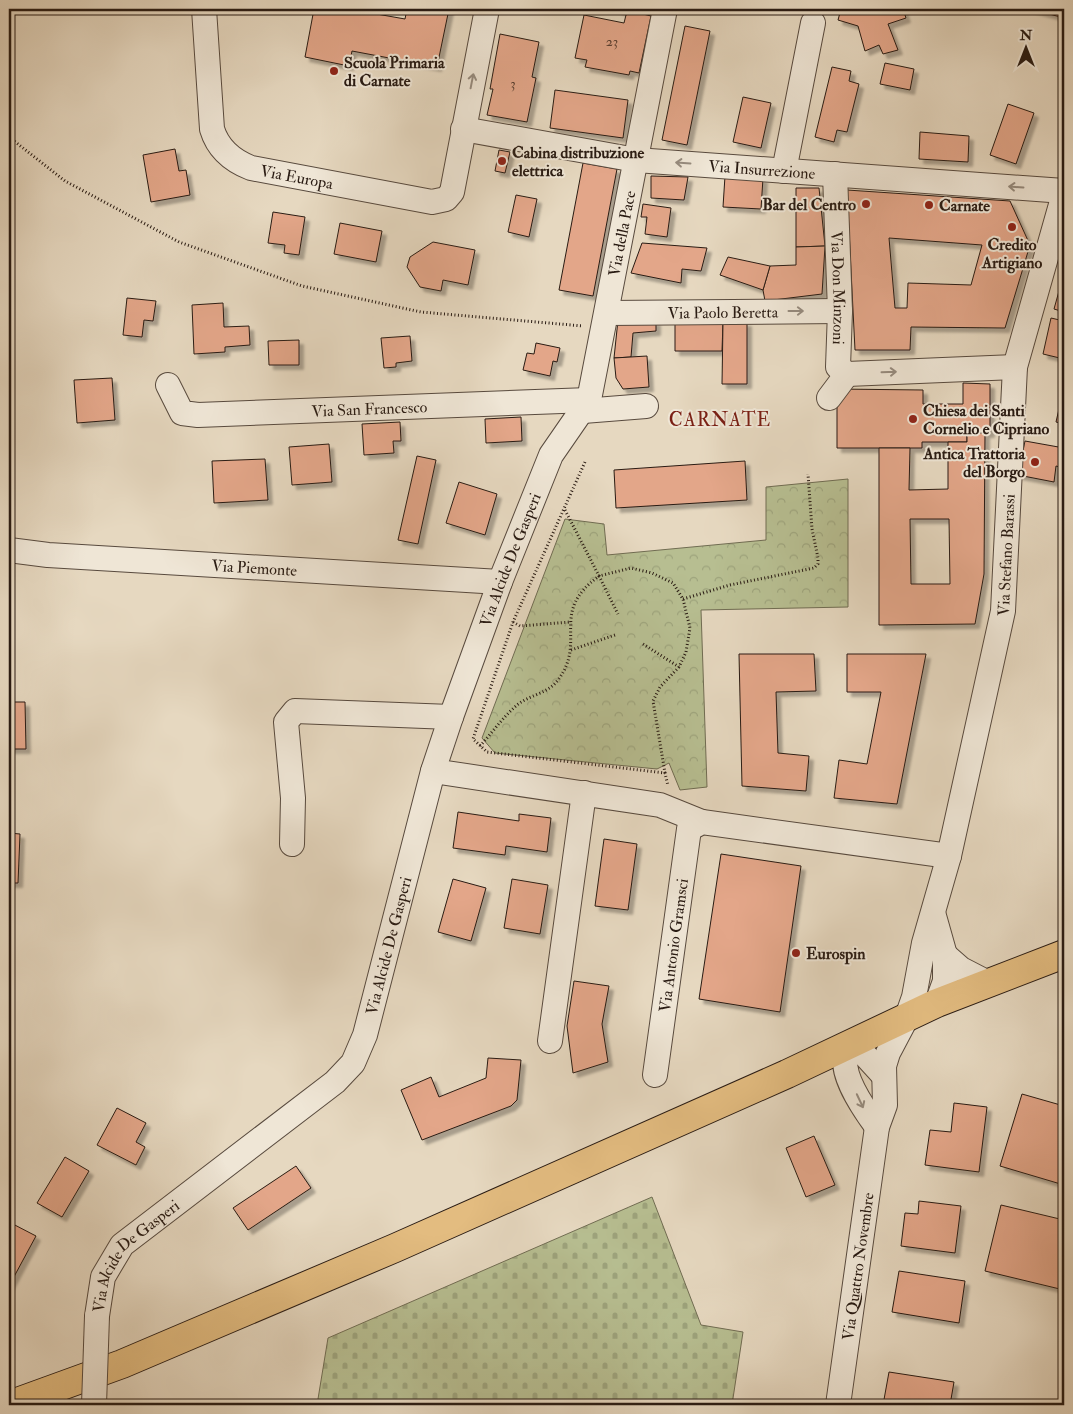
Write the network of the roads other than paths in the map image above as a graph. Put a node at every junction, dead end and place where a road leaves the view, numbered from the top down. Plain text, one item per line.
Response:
1 (204, 9) edge
2 (487, 9) edge
3 (666, 9) edge
4 (813, 23) dead end
5 (463, 129) junction
6 (636, 160) junction
7 (784, 170) junction
8 (835, 174) junction
9 (1063, 202) edge
10 (840, 311) junction
11 (605, 320) junction
12 (1015, 368) junction
13 (844, 372) junction
14 (168, 385) dead end
15 (830, 398) dead end
16 (586, 406) junction
17 (646, 406) dead end
18 (9, 550) edge
19 (500, 582) junction
20 (451, 717) junction
21 (432, 771) junction
22 (584, 794) junction
23 (702, 822) junction
24 (292, 844) dead end
25 (949, 856) junction
26 (934, 916) junction
27 (945, 954) junction
28 (1064, 954) edge
29 (920, 965) junction
30 (990, 984) junction
31 (937, 1003) junction
32 (907, 1017) junction
33 (550, 1040) dead end
34 (853, 1042) junction
35 (847, 1071) junction
36 (787, 1074) junction
37 (655, 1075) dead end
38 (884, 1076) junction
39 (878, 1127) junction
40 (9, 1405) edge
41 (94, 1405) edge
42 (838, 1405) edge

1 - 5 street, Via Europa
5 -> 2 street, Via Europa
3 - 6 street, Via della Pace
4 - 7 street
5 - 6 street, Via Insurrezione
7 -> 6 street, Via Insurrezione
6 - 11 street, Via della Pace
7 - 8 street, Via Insurrezione
9 -> 8 street, Via Insurrezione
8 - 10 street, Via Don Minzoni
9 - 12 street, Via Stefano Barassi
11 -> 10 street, Via Paolo Beretta
10 - 13 street, Via Don Minzoni
11 - 16 street, Via della Pace
13 -> 12 street
12 - 25 street, Via Stefano Barassi
13 - 15 street
14 - 16 street, Via San Francesco
16 - 17 street
16 - 19 street, Via Alcide De Gasperi
18 - 19 street, Via Piemonte
19 - 20 street, Via Alcide De Gasperi
20 - 21 street, Via Alcide De Gasperi
20 - 24 street
21 - 22 street
21 - 41 street, Via Alcide De Gasperi, bridge
22 - 23 street
22 - 33 street
23 - 25 street
23 - 37 street, Via Antonio Gramsci
25 - 26 street, Via Stefano Barassi
26 - 27 street
26 - 29 street, Via Stefano Barassi
27 - 30 street
27 - 31 street
28 - 30 main road
29 - 31 street
29 - 32 street, Via Stefano Barassi
30 - 31 main road
31 - 32 main road
32 - 34 main road
32 - 38 street, Via Quattro Novembre
34 - 35 street
34 - 36 main road
34 - 38 street
35 - 36 street
35 -> 39 street
36 - 40 main road
38 - 39 street, Via Quattro Novembre
39 - 42 street, Via Quattro Novembre

